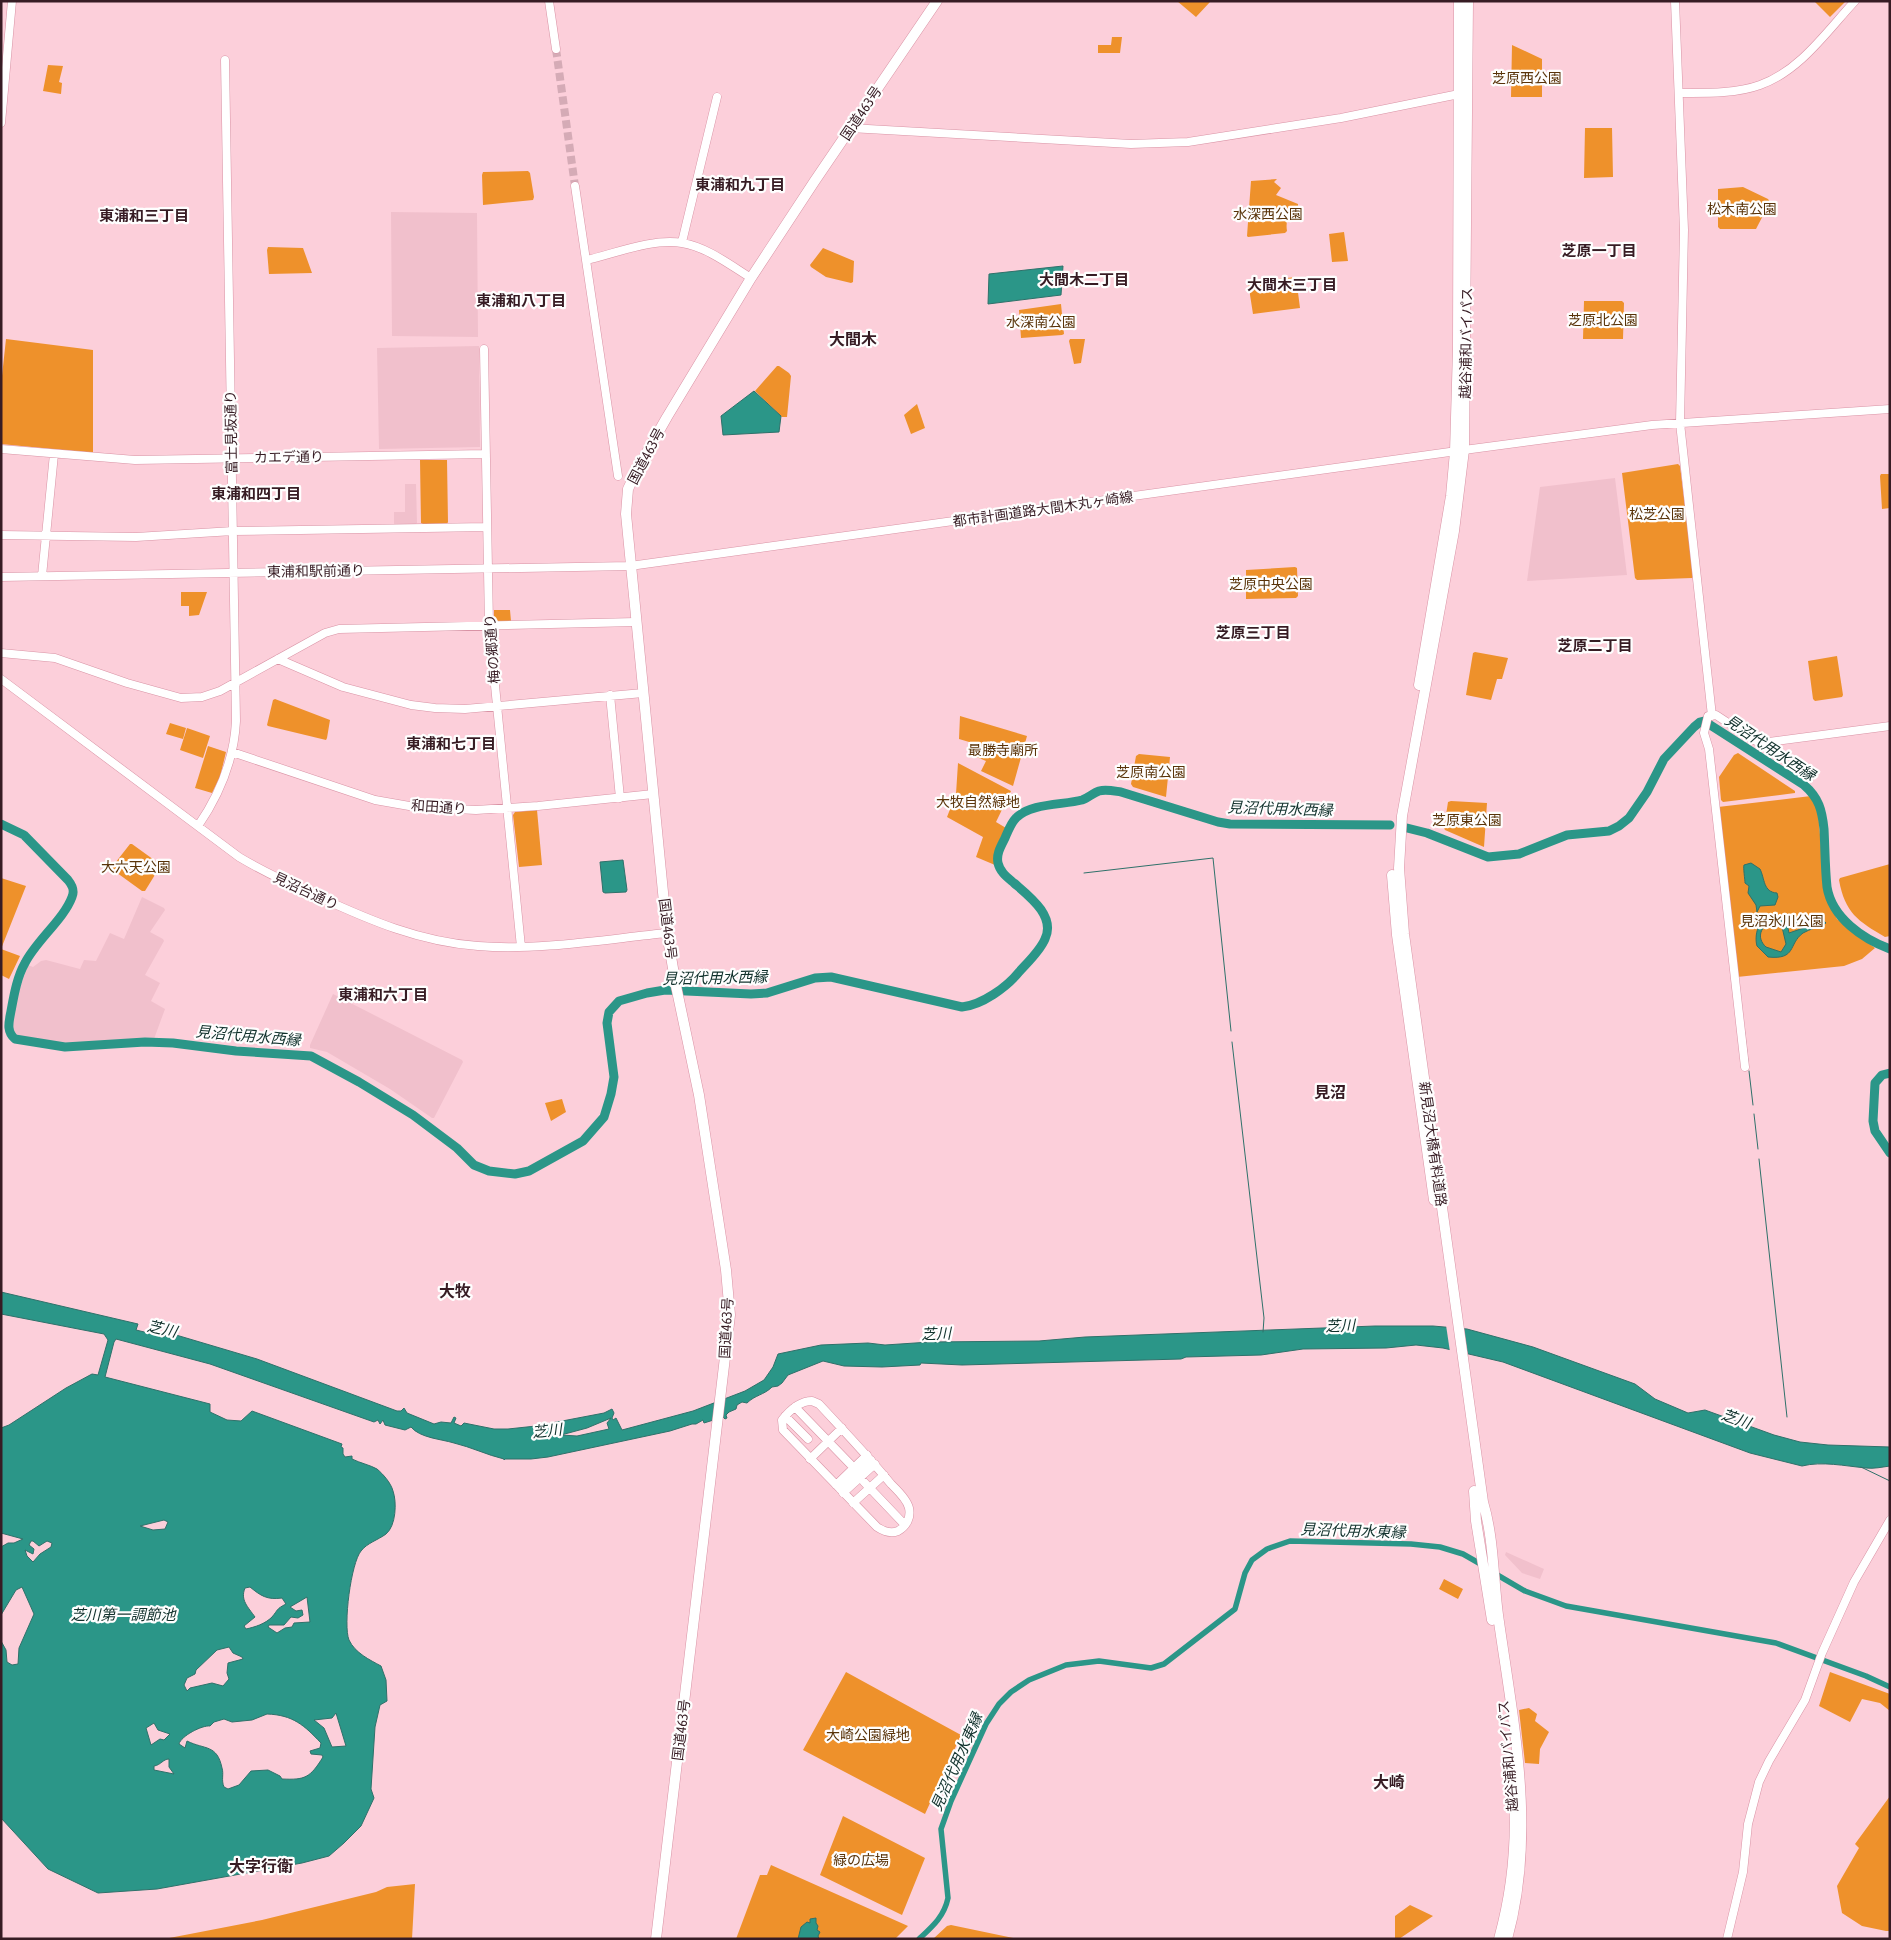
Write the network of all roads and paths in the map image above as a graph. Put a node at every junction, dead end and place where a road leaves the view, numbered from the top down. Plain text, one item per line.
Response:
1 (12, 1) edge
2 (549, 1) edge
3 (937, 1) edge
4 (1459, 1) edge
5 (1468, 1) edge
6 (1675, 1) edge
7 (1855, 1) edge
8 (556, 49) tunnel mouth
9 (225, 60) dead end
10 (1464, 93) junction
11 (1680, 93) junction
12 (717, 97) dead end
13 (1, 123) edge
14 (850, 128) junction
15 (575, 186) tunnel mouth
16 (682, 242) junction
17 (587, 260) junction
18 (751, 278) junction
19 (484, 349) dead end
20 (1890, 409) edge
21 (1680, 423) junction
22 (1, 449) edge
23 (1460, 451) junction
24 (54, 454) junction
25 (486, 454) junction
26 (232, 458) junction
27 (618, 476) dead end
28 (487, 527) junction
29 (233, 532) junction
30 (1, 535) edge
31 (46, 535) junction
32 (630, 566) junction
33 (488, 568) junction
34 (234, 573) junction
35 (1, 576) edge
36 (42, 576) junction
37 (636, 622) junction
38 (489, 626) junction
39 (1, 653) edge
40 (278, 658) junction
41 (1, 680) edge
42 (1423, 680) joint
43 (236, 682) junction
44 (643, 693) junction
45 (610, 695) junction
46 (497, 706) junction
47 (1710, 716) junction
48 (1890, 726) edge
49 (232, 752) junction
50 (653, 794) junction
51 (620, 798) junction
52 (508, 808) junction
53 (198, 826) junction
54 (667, 933) junction
55 (521, 947) junction
56 (1745, 1067) dead end
57 (795, 1407) junction
58 (785, 1416) junction
59 (842, 1428) junction
60 (817, 1430) junction
61 (808, 1439) junction
62 (828, 1441) junction
63 (799, 1447) junction
64 (810, 1459) junction
65 (871, 1460) junction
66 (854, 1468) junction
67 (884, 1475) junction
68 (867, 1485) junction
69 (840, 1489) junction
70 (853, 1503) junction
71 (1890, 1520) edge
72 (905, 1525) junction
73 (1493, 1604) junction
74 (656, 1939) edge
75 (1498, 1939) edge
76 (1507, 1939) edge
77 (1728, 1939) edge

1 - 13 street
2 - 8 street
3 - 14 highway, 国道463号
4 - 10 highway, 越谷浦和バイパス
5 - 10 highway, 越谷浦和バイパス
6 - 11 street
7 - 11 street
9 - 26 street, 富士見坂通り
10 - 14 street
10 - 23 highway, 越谷浦和バイパス
11 - 21 street
12 - 16 street
14 - 18 highway, 国道463号
15 - 17 street
16 - 17 street
16 - 18 street
17 - 27 street
18 - 32 highway, 国道463号
19 - 25 street, 梅の郷通り
20 - 21 street, 都市計画道路大間木丸ヶ崎線
21 - 23 street, 都市計画道路大間木丸ヶ崎線
21 - 47 street
22 - 24 street, カエデ通り
23 - 32 street, 都市計画道路大間木丸ヶ崎線
23 - 42 highway, 越谷浦和バイパス
24 - 26 street, カエデ通り
24 - 31 street
25 - 26 street, カエデ通り
25 - 28 street, 梅の郷通り
26 - 29 street, 富士見坂通り
28 - 29 street
28 - 33 street, 梅の郷通り
29 - 31 street
29 - 34 street, 富士見坂通り
30 - 31 street
31 - 36 street
32 - 33 street, 東浦和駅前通り
32 - 37 highway, 国道463号
33 - 34 street, 東浦和駅前通り
33 - 38 street, 梅の郷通り
34 - 36 street, 東浦和駅前通り
34 - 43 street, 富士見坂通り
35 - 36 street, 東浦和駅前通り
37 - 38 street
37 - 44 highway, 国道463号
38 - 40 street
38 - 46 street, 梅の郷通り
39 - 43 street
40 - 43 street
40 - 46 street
41 - 53 street, 見沼台通り
42 - 73 highway, 新見沼大橋有料道路
43 - 49 street, 富士見坂通り
44 - 45 street
44 - 50 highway, 国道463号
45 - 46 street
45 - 51 street
46 - 52 street, 梅の郷通り
47 - 48 street
47 - 56 street
49 - 52 street, 和田通り
49 - 53 street, 富士見坂通り
50 - 51 street, 和田通り
50 - 54 highway, 国道463号
51 - 52 street, 和田通り
52 - 55 street, 梅の郷通り
53 - 55 street, 見沼台通り
54 - 55 street, 見沼台通り
54 - 74 highway, 国道463号
57 - 58 street
57 - 59 street
57 - 60 street
58 - 61 street
58 - 63 street
59 - 62 street
59 - 65 street
60 - 61 street
60 - 62 street
61 - 63 street
62 - 64 street
62 - 66 street
63 - 64 street
64 - 69 street
65 - 66 street
65 - 67 street
65 - 69 street
66 - 69 street
67 - 68 street
67 - 72 street
68 - 70 street
68 - 72 street
69 - 70 street
70 - 72 street
71 - 77 street
73 - 75 highway, 越谷浦和バイパス
73 - 76 highway, 越谷浦和バイパス

